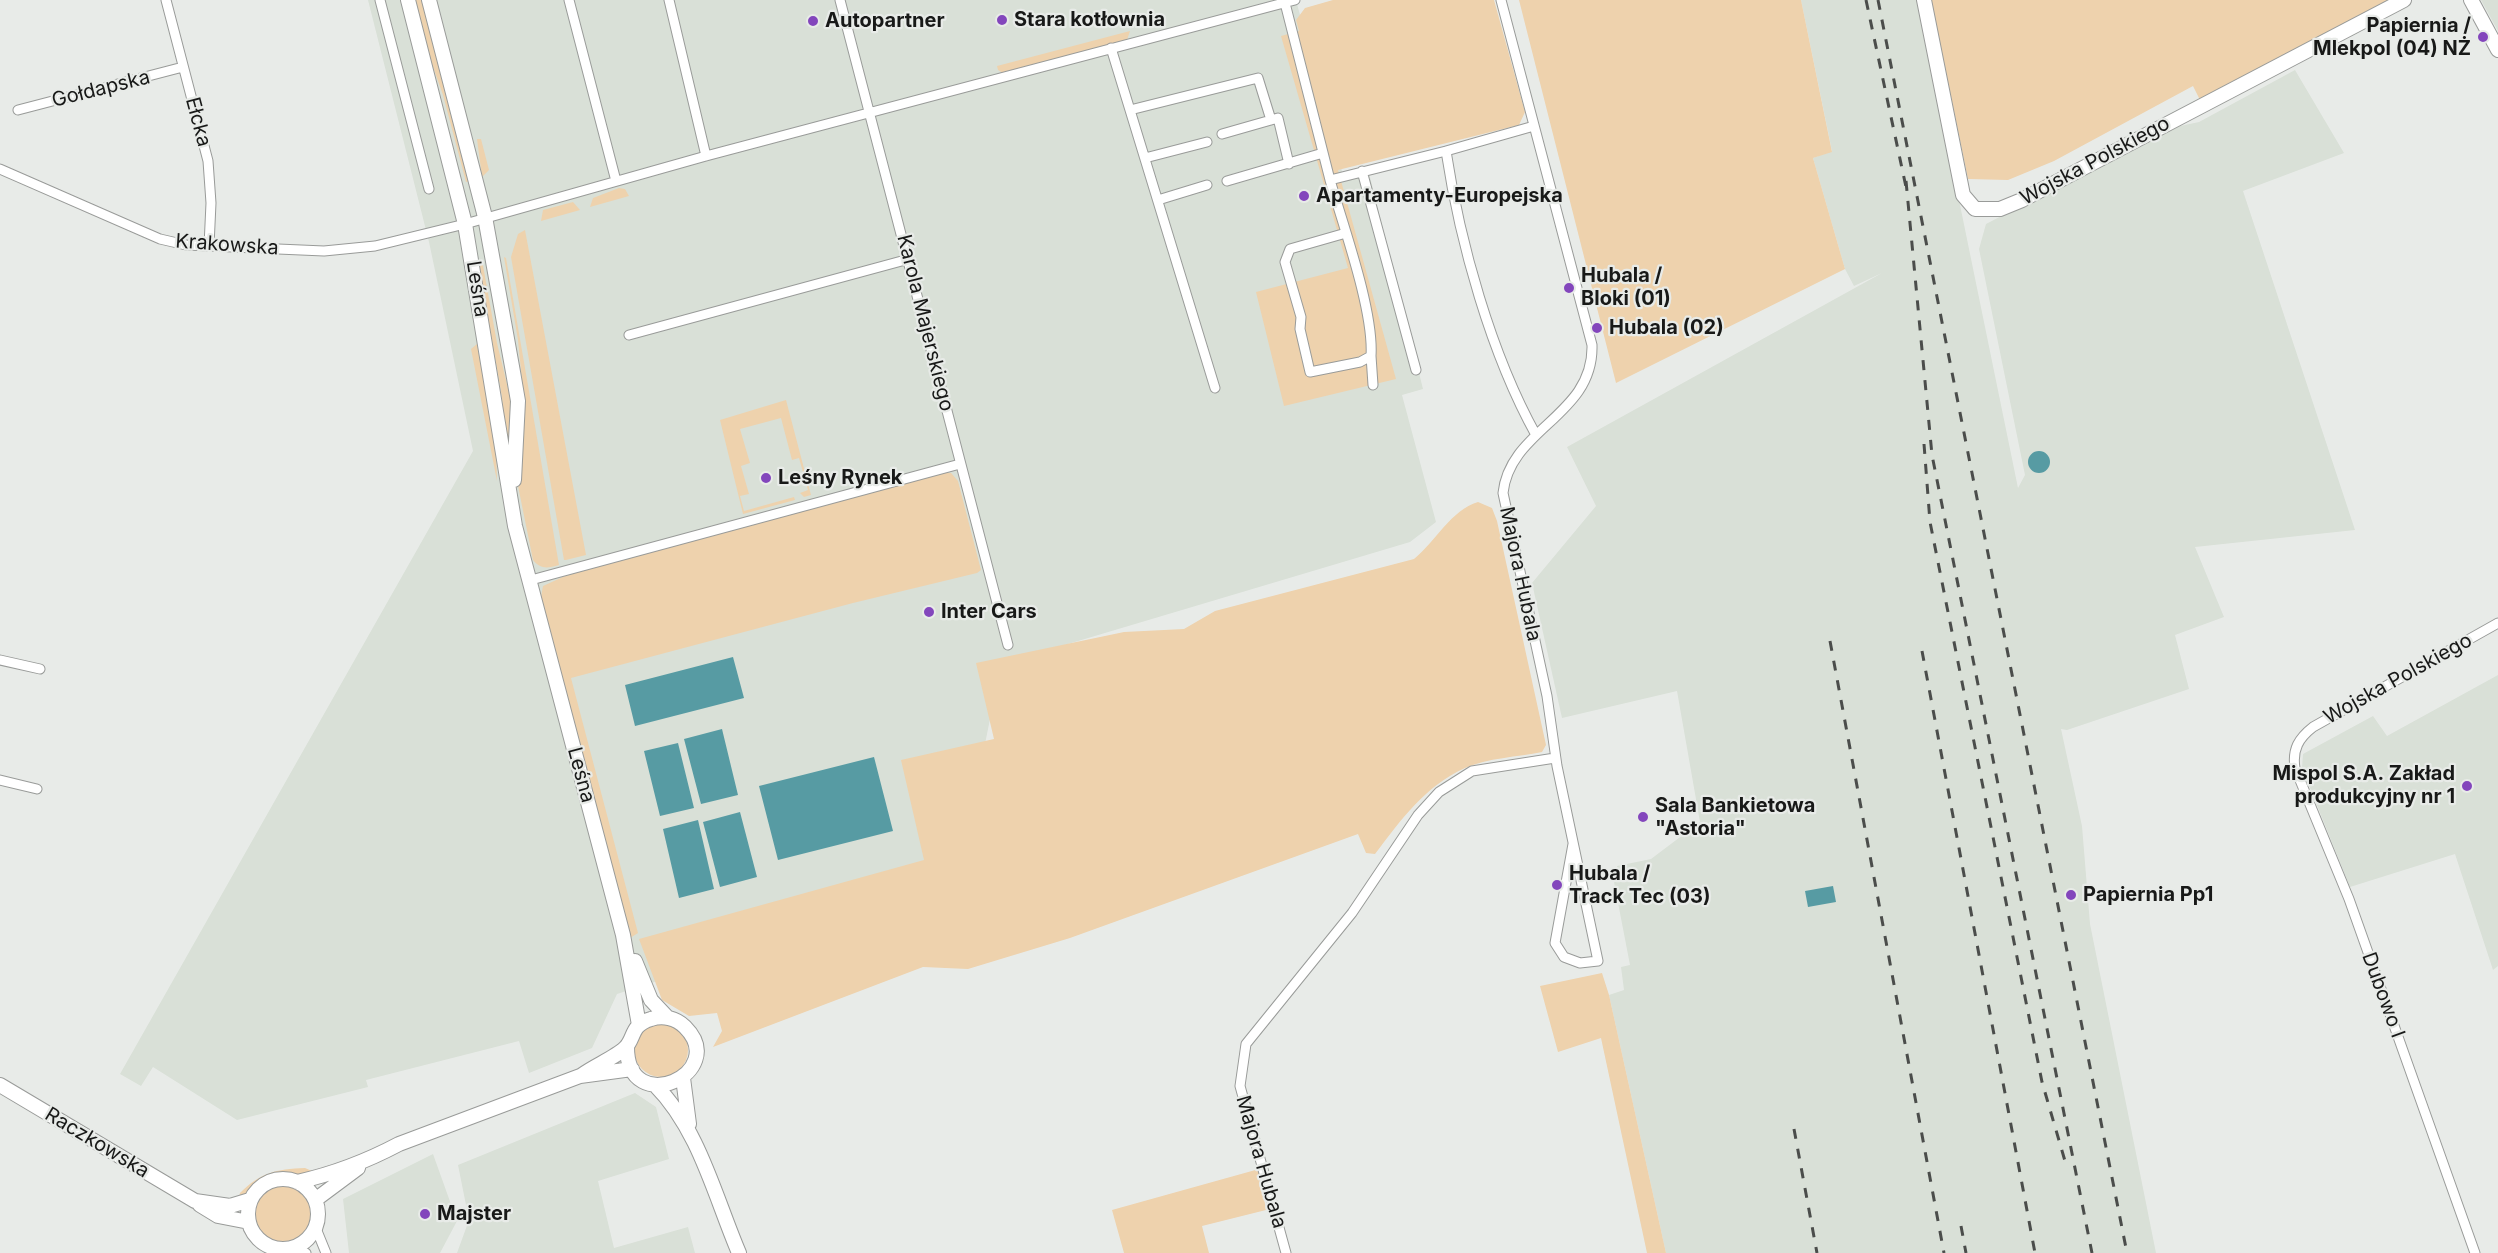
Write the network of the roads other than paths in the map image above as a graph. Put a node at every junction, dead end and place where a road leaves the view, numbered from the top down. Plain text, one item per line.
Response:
1 (166, 0) edge
2 (380, 0) edge
3 (408, 0) edge
4 (429, 0) edge
5 (569, 0) edge
6 (669, 0) edge
7 (840, 0) edge
8 (1295, 0) edge
9 (1501, 0) edge
10 (1924, 0) edge
11 (2404, 0) edge
12 (2471, 0) edge
13 (1285, 3) junction
14 (1111, 48) junction
15 (2498, 50) edge
16 (183, 68) junction
17 (18, 110) dead end
18 (1130, 110) junction
19 (871, 113) junction
20 (1271, 120) junction
21 (1534, 126) junction
22 (1222, 134) dead end
23 (1207, 141) dead end
24 (1446, 151) junction
25 (1323, 153) junction
26 (706, 156) junction
27 (1145, 158) junction
28 (1289, 164) junction
29 (0, 169) edge
30 (1362, 171) junction
31 (1330, 180) junction
32 (616, 181) junction
33 (1227, 181) dead end
34 (1207, 185) dead end
35 (429, 189) dead end
36 (1158, 200) junction
37 (485, 217) junction
38 (465, 224) junction
39 (1346, 233) junction
40 (209, 246) junction
41 (909, 259) junction
42 (629, 335) dead end
43 (1371, 356) junction
44 (1416, 370) dead end
45 (1372, 385) dead end
46 (1215, 388) dead end
47 (1536, 435) junction
48 (960, 464) junction
49 (531, 580) junction
50 (2498, 622) edge
51 (1008, 645) dead end
52 (0, 660) edge
53 (40, 669) dead end
54 (2300, 739) joint
55 (1556, 758) junction
56 (0, 780) edge
57 (37, 789) dead end
58 (1573, 844) junction
59 (623, 935) junction
60 (667, 1017) junction
61 (639, 1025) junction
62 (627, 1047) junction
63 (632, 1070) junction
64 (580, 1076) junction
65 (683, 1077) junction
66 (0, 1084) edge
67 (655, 1085) junction
68 (691, 1135) junction
69 (372, 1158) junction
70 (297, 1182) junction
71 (250, 1200) junction
72 (315, 1200) junction
73 (195, 1201) junction
74 (249, 1222) junction
75 (315, 1227) junction
76 (300, 1250) edge
77 (326, 1253) edge
78 (739, 1253) edge
79 (1286, 1253) edge
80 (2475, 1253) edge

1 - 16 street, Ełcka
2 - 35 street
3 - 38 main road, Leśna
4 - 37 main road, Leśna
5 - 32 street
6 - 26 street
7 - 19 street, Karola Majerskiego
8 - 13 street, Krakowska
9 - 21 street, Majora Hubala
10 - 11 main road, Wojska Polskiego
12 - 15 main road
13 - 14 street, Krakowska
13 - 25 street
14 - 18 street
14 - 19 street, Krakowska
16 - 17 street, Gołdapska
16 - 40 street, Ełcka
18 - 20 street
18 - 27 street
19 - 26 street, Krakowska
19 - 41 street, Karola Majerskiego
20 - 22 street
20 - 28 street
21 - 24 street
21 - 47 street, Majora Hubala
23 - 27 street
24 - 30 street
24 - 47 street
25 - 28 street
25 - 31 street
26 - 32 street, Krakowska
27 - 36 street
28 - 33 street
29 - 40 street, Krakowska
30 - 31 street
30 - 44 street
31 - 39 street
32 - 37 street, Krakowska
34 - 36 street
36 - 46 street
37 - 38 street, Krakowska
37 - 49 main road, Leśna
38 - 40 street, Krakowska
38 - 49 main road, Leśna
39 - 43 street
39 - 43 street
41 - 42 street
41 - 48 street, Karola Majerskiego
43 - 45 street
47 - 55 street, Majora Hubala
48 - 49 street
48 - 51 street, Karola Majerskiego
49 - 59 main road, Leśna
50 - 54 street, Wojska Polskiego
52 - 53 street
54 - 80 street, Dubowo I
55 - 58 street, Majora Hubala
55 - 79 street, Majora Hubala
56 - 57 street
58 - 58 street, Majora Hubala
59 - 60 main road, Leśna
59 - 61 main road, Leśna
60 - 61 main road
60 - 65 main road
61 - 62 main road
62 - 63 main road
62 - 64 main road
63 - 64 main road
63 - 67 main road
64 - 69 main road
65 - 67 main road
65 - 68 main road
66 - 73 main road, Raczkowska
67 - 68 main road
68 - 78 main road
69 - 70 main road
69 - 72 main road
70 - 71 main road
70 - 72 main road
71 - 73 main road, Raczkowska
71 - 74 main road
72 - 75 main road
73 - 74 main road, Raczkowska
74 - 76 main road
75 - 76 main road
75 - 77 street

